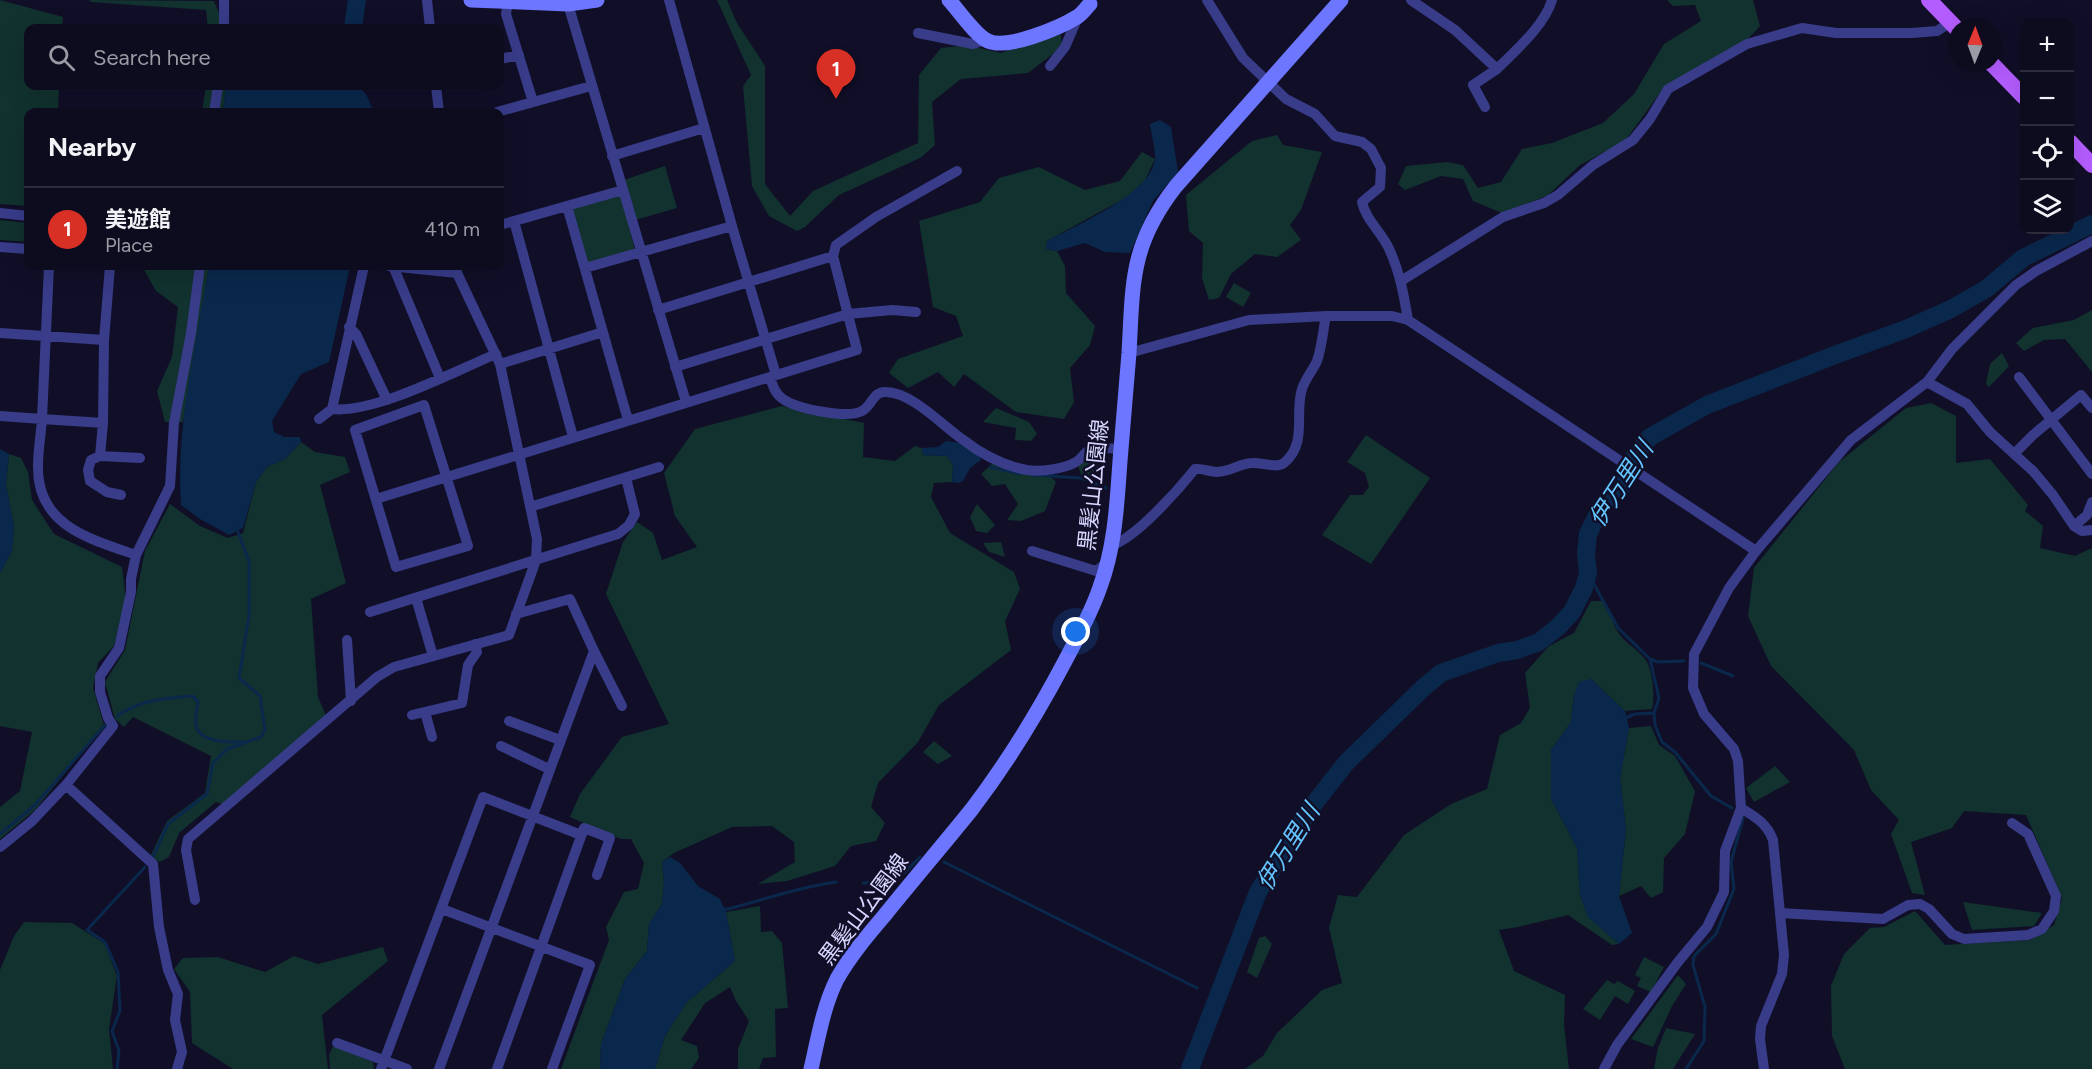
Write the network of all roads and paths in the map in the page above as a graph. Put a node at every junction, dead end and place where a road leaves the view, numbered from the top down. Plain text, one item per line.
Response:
1 (224, 0) edge
2 (427, 0) edge
3 (471, 0) edge
4 (597, 0) edge
5 (669, 0) edge
6 (949, 0) edge
7 (1207, 0) edge
8 (1341, 0) edge
9 (1411, 0) edge
10 (1552, 0) edge
11 (1929, 0) edge
12 (508, 2) junction
13 (1091, 2) edge
14 (568, 4) junction
15 (1078, 16) junction
16 (1948, 19) edge
17 (225, 24) edge
18 (430, 24) edge
19 (1948, 27) edge
20 (918, 33) dead end
21 (985, 40) junction
22 (519, 55) junction
23 (504, 58) edge
24 (1050, 66) dead end
25 (1497, 69) junction
26 (2000, 72) edge
27 (1268, 82) junction
28 (591, 86) junction
29 (217, 90) edge
30 (436, 90) edge
31 (2020, 92) edge
32 (533, 102) junction
33 (1485, 107) dead end
34 (215, 108) edge
35 (439, 108) edge
36 (504, 110) edge
37 (704, 128) junction
38 (2074, 146) edge
39 (612, 156) junction
40 (2092, 165) edge
41 (957, 171) dead end
42 (623, 190) junction
43 (567, 206) junction
44 (0, 213) edge
45 (24, 216) edge
46 (513, 221) junction
47 (504, 224) edge
48 (732, 226) junction
49 (2092, 241) edge
50 (0, 247) edge
51 (24, 249) edge
52 (641, 252) junction
53 (833, 256) junction
54 (585, 268) junction
55 (50, 270) edge
56 (110, 270) edge
57 (199, 270) edge
58 (363, 270) edge
59 (393, 270) edge
60 (457, 270) edge
61 (1401, 281) junction
62 (749, 282) junction
63 (658, 310) junction
64 (916, 312) dead end
65 (848, 314) junction
66 (1326, 316) junction
67 (1408, 320) junction
68 (349, 327) junction
69 (603, 332) junction
70 (0, 333) edge
71 (45, 336) junction
72 (766, 339) junction
73 (104, 340) junction
74 (550, 349) junction
75 (1129, 353) junction
76 (498, 359) junction
77 (675, 367) junction
78 (773, 376) junction
79 (2019, 377) dead end
80 (440, 378) junction
81 (1927, 382) junction
82 (387, 400) junction
83 (686, 402) junction
84 (2092, 408) edge
85 (332, 409) junction
86 (0, 416) edge
87 (42, 419) junction
88 (319, 419) dead end
89 (628, 420) junction
90 (2051, 420) junction
91 (103, 423) junction
92 (573, 437) junction
93 (1121, 449) junction
94 (519, 453) junction
95 (2014, 454) junction
96 (100, 456) junction
97 (140, 458) dead end
98 (659, 468) dead end
99 (2092, 474) edge
100 (446, 476) junction
101 (626, 478) junction
102 (121, 495) dead end
103 (376, 499) junction
104 (2092, 502) edge
105 (530, 507) junction
106 (2074, 526) junction
107 (2092, 530) edge
108 (1112, 545) junction
109 (1032, 551) dead end
110 (1756, 551) junction
111 (136, 555) junction
112 (536, 560) junction
113 (1108, 562) junction
114 (416, 598) junction
115 (370, 612) dead end
116 (516, 614) junction
117 (347, 640) dead end
118 (475, 644) junction
119 (594, 651) junction
120 (433, 656) junction
121 (351, 700) junction
122 (622, 706) dead end
123 (425, 712) junction
124 (412, 715) dead end
125 (510, 721) dead end
126 (432, 737) dead end
127 (560, 740) junction
128 (501, 746) dead end
129 (549, 769) junction
130 (66, 785) junction
131 (1741, 808) junction
132 (532, 816) junction
133 (2012, 823) dead end
134 (581, 835) junction
135 (0, 848) edge
136 (597, 875) dead end
137 (195, 900) dead end
138 (442, 909) junction
139 (1780, 913) junction
140 (491, 928) junction
141 (541, 946) junction
142 (337, 1043) dead end
143 (383, 1065) edge
144 (177, 1069) edge
145 (407, 1069) edge
146 (440, 1069) edge
147 (497, 1069) edge
148 (552, 1069) edge
149 (811, 1069) edge
150 (1604, 1069) edge
151 (1764, 1069) edge

1 - 17 street
2 - 18 street
3 - 12 main road
4 - 14 main road
5 - 37 street
6 - 21 main road
7 - 27 street
8 - 27 main road, 黒髪山公園線
9 - 25 street
10 - 25 street
11 - 16 main road
12 - 14 main road
12 - 22 street
13 - 15 main road
14 - 28 street
15 - 21 main road
15 - 24 street
19 - 61 street
20 - 21 street
22 - 23 street
22 - 32 street
25 - 33 street
26 - 31 main road
27 - 61 street
27 - 75 main road, 黒髪山公園線
28 - 32 street
28 - 39 street
29 - 34 street
30 - 35 street
32 - 36 street
37 - 39 street
37 - 48 street
38 - 40 main road
39 - 42 street
41 - 53 street
42 - 43 street
42 - 52 street
43 - 46 street
43 - 54 street
44 - 45 street
46 - 47 street
46 - 74 street
48 - 52 street
48 - 62 street
49 - 81 street
50 - 51 street
52 - 54 street
52 - 63 street
53 - 62 street
53 - 65 street
54 - 69 street
55 - 71 street
56 - 73 street
57 - 111 street
58 - 68 street
59 - 80 street
60 - 76 street
61 - 67 street
62 - 63 street
62 - 72 street
63 - 77 street
64 - 65 street
65 - 72 street
65 - 78 street
66 - 67 street
66 - 75 street
66 - 108 street
67 - 110 street
68 - 82 street
68 - 85 street
69 - 74 street
69 - 89 street
70 - 71 street
71 - 73 street
71 - 87 street
72 - 77 street
72 - 78 street
73 - 91 street
74 - 76 street
74 - 92 street
75 - 93 main road, 黒髪山公園線
76 - 80 street
76 - 94 street
77 - 83 street
78 - 83 street
78 - 93 street
79 - 90 street
80 - 82 street
81 - 95 street
81 - 110 street
82 - 85 street
83 - 89 street
84 - 90 street
85 - 88 street
86 - 87 street
87 - 91 street
87 - 111 street
89 - 92 street
90 - 95 street
90 - 99 street
91 - 96 street
92 - 94 street
93 - 108 main road, 黒髪山公園線
94 - 100 street
94 - 105 street
95 - 106 street
96 - 97 street
96 - 102 street
98 - 101 street
100 - 103 street
100 - 103 street
100 - 103 street
101 - 105 street
101 - 112 street
104 - 106 street
105 - 112 street
106 - 107 street
108 - 113 main road, 黒髪山公園線
109 - 113 street
110 - 131 street
111 - 130 street
112 - 114 street
112 - 116 street
113 - 149 main road, 黒髪山公園線
114 - 115 street
114 - 120 street
116 - 118 street
116 - 119 street
117 - 121 street
118 - 120 street
118 - 123 street
119 - 122 street
119 - 127 street
120 - 121 street
121 - 137 street
123 - 124 street
123 - 126 street
125 - 127 street
127 - 129 street
128 - 129 street
129 - 132 street
130 - 135 street
130 - 144 street
131 - 139 street
131 - 150 street
132 - 134 street
132 - 138 street
132 - 140 street
133 - 139 street
134 - 136 street
134 - 141 street
138 - 140 street
138 - 143 street
139 - 151 street
140 - 141 street
140 - 146 street
141 - 147 street
141 - 148 street
142 - 143 street
143 - 145 street

